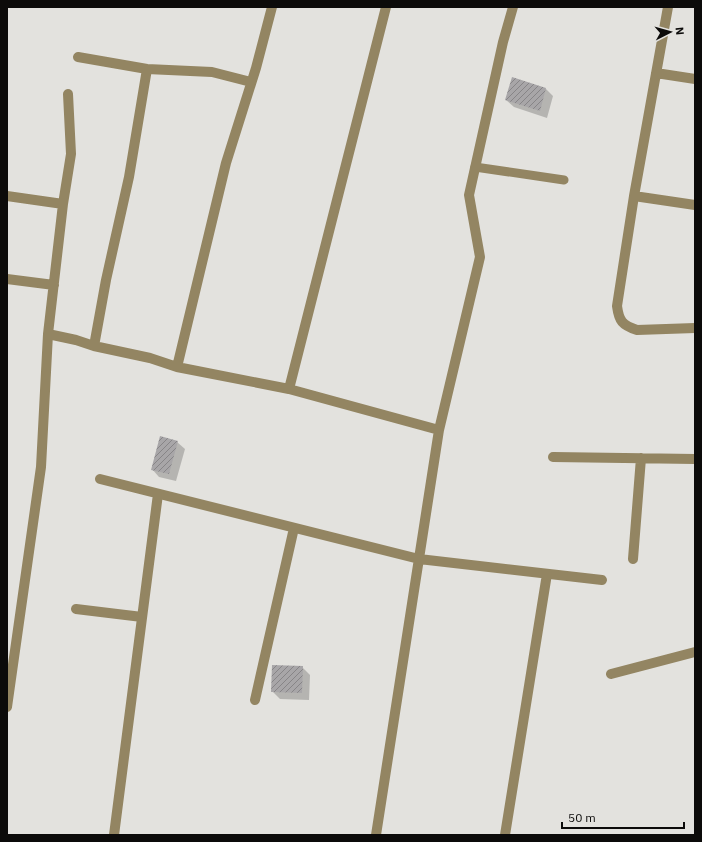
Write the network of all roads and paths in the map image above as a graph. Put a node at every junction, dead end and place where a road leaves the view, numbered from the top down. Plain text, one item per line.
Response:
1 (272, 7) edge
2 (386, 7) edge
3 (513, 7) edge
4 (668, 7) edge
5 (78, 57) dead end
6 (147, 69) junction
7 (656, 73) junction
8 (695, 79) edge
9 (251, 82) junction
10 (68, 94) dead end
11 (475, 167) junction
12 (564, 180) dead end
13 (7, 196) edge
14 (634, 196) junction
15 (63, 204) junction
16 (695, 205) edge
17 (7, 279) edge
18 (54, 285) junction
19 (695, 328) edge
20 (48, 334) junction
21 (94, 346) junction
22 (177, 367) junction
23 (290, 389) junction
24 (439, 430) junction
25 (552, 457) dead end
26 (641, 458) junction
27 (695, 459) edge
28 (100, 479) dead end
29 (158, 494) junction
30 (294, 528) junction
31 (419, 559) junction
32 (633, 559) dead end
33 (547, 574) junction
34 (602, 580) dead end
35 (76, 609) dead end
36 (142, 617) junction
37 (695, 652) edge
38 (611, 674) dead end
39 (255, 700) dead end
40 (7, 707) edge
41 (114, 835) edge
42 (376, 835) edge
43 (505, 835) edge

1 - 9 street
2 - 23 street
3 - 11 street
4 - 7 street
5 - 6 street
6 - 9 street
6 - 21 street
7 - 8 street
7 - 14 street
9 - 22 street
10 - 15 street
11 - 12 lane
11 - 24 street
13 - 15 street
14 - 16 street
14 - 19 street
15 - 18 street
17 - 18 street
18 - 20 street
20 - 21 street
20 - 40 street
21 - 22 street
22 - 23 street
23 - 24 street
24 - 31 street
25 - 26 street
26 - 27 street
26 - 32 street
28 - 29 street
29 - 30 street
29 - 36 street
30 - 31 street
30 - 39 street
31 - 33 street
31 - 42 street
33 - 34 street
33 - 43 street
35 - 36 street
36 - 41 street
37 - 38 street

